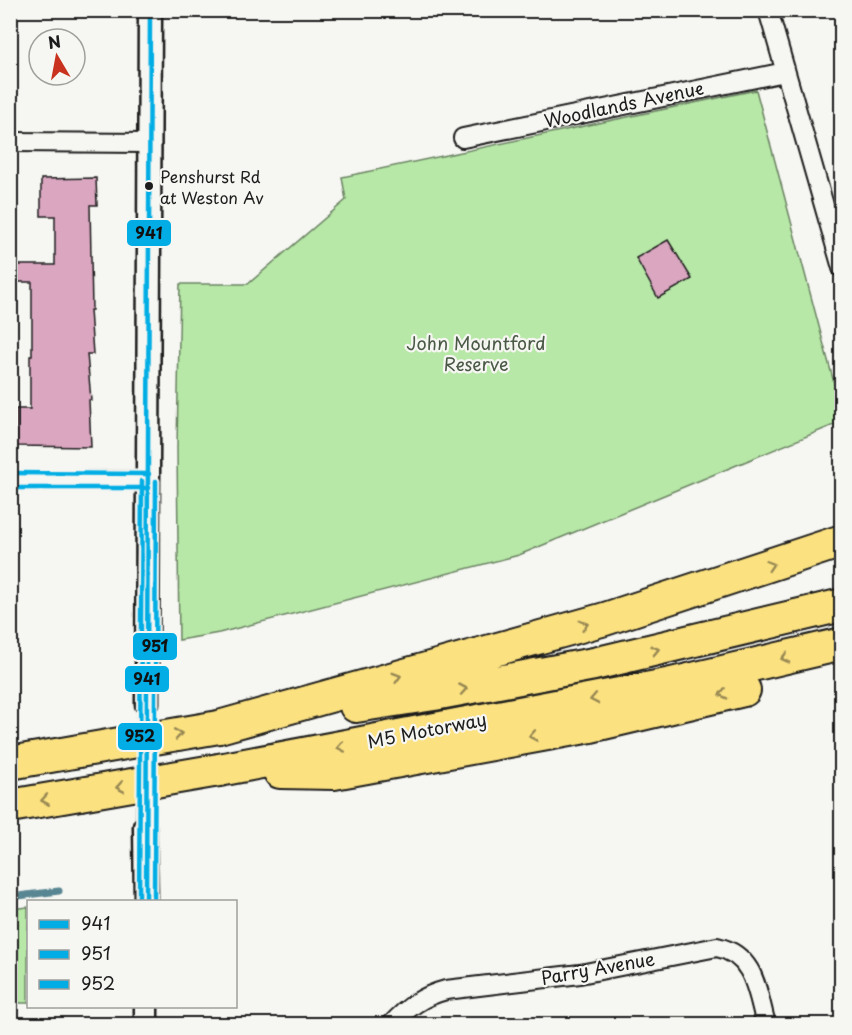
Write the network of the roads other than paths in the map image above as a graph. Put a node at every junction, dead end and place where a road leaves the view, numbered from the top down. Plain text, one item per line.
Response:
1 (150, 10) edge
2 (768, 10) edge
3 (785, 72) junction
4 (463, 138) dead end
5 (10, 142) edge
6 (148, 143) junction
7 (836, 229) edge
8 (842, 268) edge
9 (10, 480) edge
10 (148, 481) junction
11 (842, 541) edge
12 (842, 605) edge
13 (842, 644) edge
14 (842, 667) edge
15 (147, 704) tunnel mouth
16 (219, 727) junction
17 (10, 763) edge
18 (219, 770) junction
19 (10, 806) edge
20 (145, 827) tunnel mouth
21 (146, 900) edge
22 (146, 1008) edge
23 (146, 1024) edge
24 (392, 1024) edge
25 (766, 1024) edge

1 - 6 street
2 - 3 street
3 - 4 street, Woodlands Avenue
3 - 7 street
5 - 6 street
6 - 10 street
7 - 8 street
9 - 10 street
10 - 15 street
16 -> 11 highway
16 -> 12 highway, M5 Motorway
13 -> 18 highway, M5 Motorway
14 -> 18 highway
17 -> 16 highway, M5 Motorway, bridge
18 -> 19 highway, M5 Motorway, bridge
20 - 21 street
22 - 23 street
24 - 25 street, Parry Avenue

